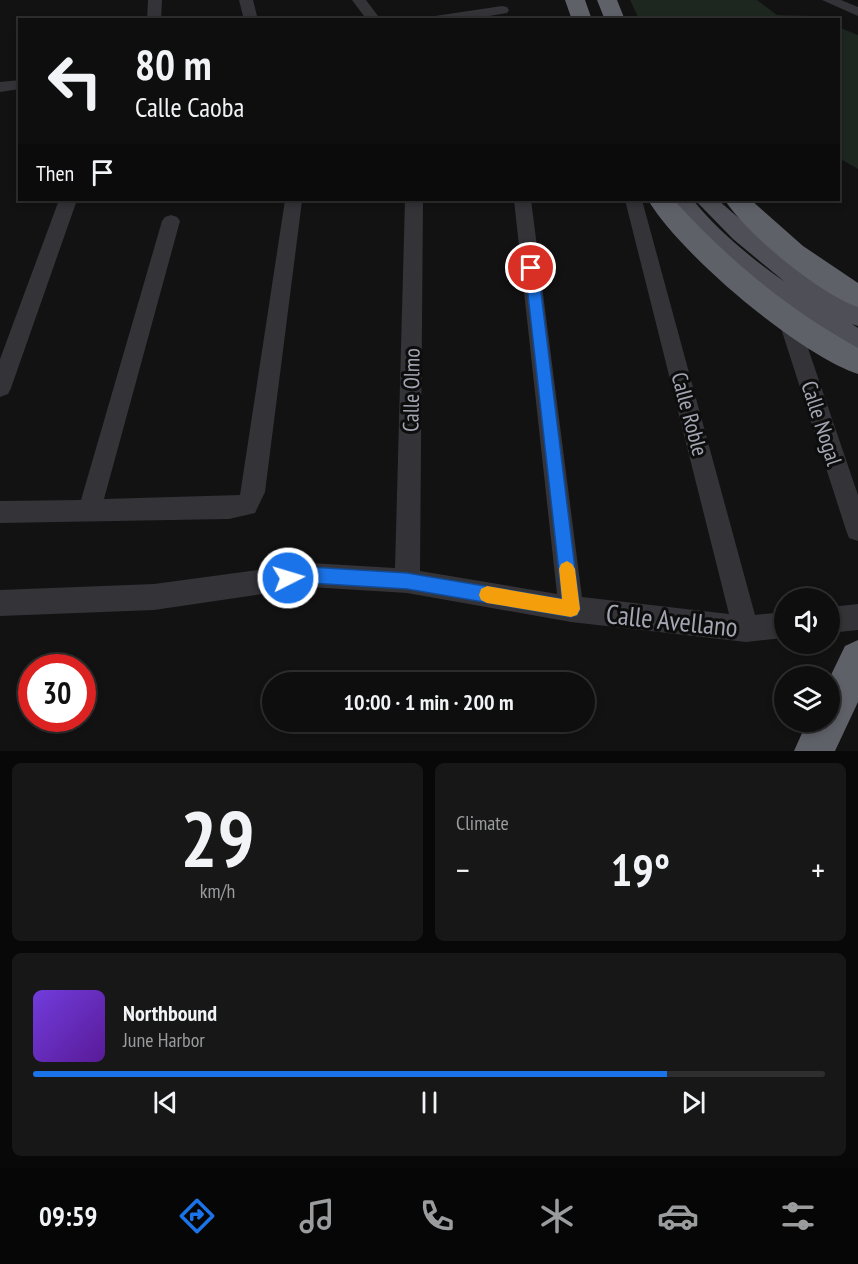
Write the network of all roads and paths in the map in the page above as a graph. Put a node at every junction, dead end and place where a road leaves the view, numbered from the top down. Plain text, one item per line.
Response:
1 (155, 0) edge
2 (246, 0) edge
3 (359, 0) edge
4 (575, 0) edge
5 (607, 0) edge
6 (829, 0) edge
7 (858, 12) edge
8 (496, 14) edge
9 (154, 18) edge
10 (250, 18) edge
11 (372, 18) edge
12 (455, 18) edge
13 (581, 18) edge
14 (614, 18) edge
15 (18, 84) edge
16 (0, 87) edge
17 (68, 201) edge
18 (292, 201) dead end
19 (414, 201) edge
20 (524, 201) edge
21 (634, 201) edge
22 (661, 201) edge
23 (683, 201) edge
24 (707, 201) edge
25 (738, 201) edge
26 (171, 221) dead end
27 (858, 296) edge
28 (787, 316) junction
29 (858, 317) edge
30 (853, 352) edge
31 (0, 388) edge
32 (90, 509) junction
33 (0, 512) edge
34 (858, 530) edge
35 (407, 581) junction
36 (0, 603) edge
37 (571, 609) junction
38 (858, 617) edge
39 (840, 619) edge
40 (774, 626) edge
41 (746, 629) junction
42 (858, 659) edge
43 (840, 697) edge
44 (823, 732) edge
45 (814, 751) edge

1 - 9 street
2 - 10 street
3 - 11 street
4 - 13 highway
5 - 14 highway
6 - 7 street
8 - 12 street
15 - 16 street
17 - 31 street
18 - 32 street
19 - 35 street, Calle Olmo
20 - 37 street
21 - 41 street, Calle Roble
22 - 28 highway
23 - 30 main road
24 - 29 main road
25 - 27 highway
26 - 32 street
28 - 30 highway
28 - 34 street, Calle Nogal
32 - 33 street
35 - 36 street, Calle Avellano
35 - 37 street, Calle Avellano
37 - 41 street, Calle Avellano
38 - 39 street
40 - 41 street, Calle Avellano
42 - 43 highway
44 - 45 highway

